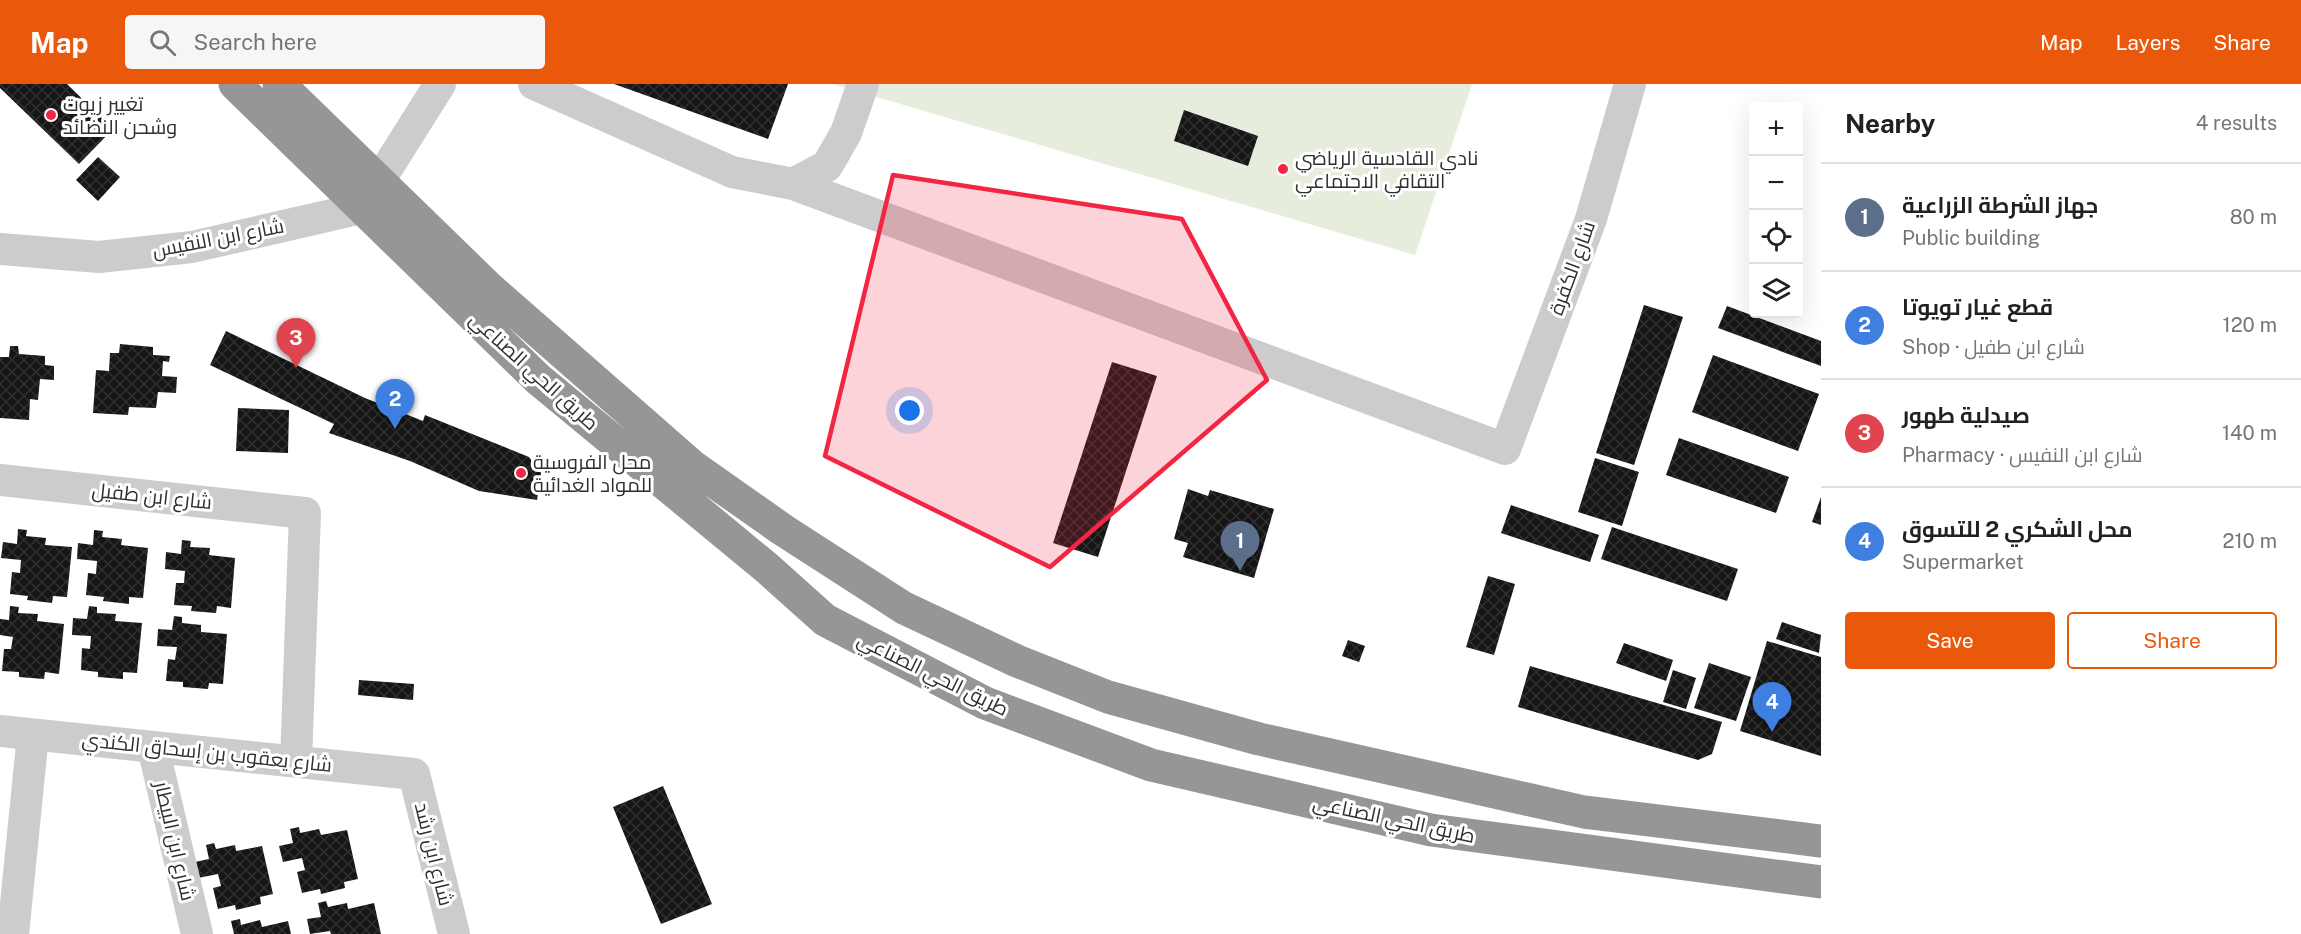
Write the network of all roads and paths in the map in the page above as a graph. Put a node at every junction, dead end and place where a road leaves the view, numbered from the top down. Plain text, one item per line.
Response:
1 (235, 84) edge
2 (279, 84) edge
3 (440, 84) edge
4 (534, 84) edge
5 (863, 84) edge
6 (1630, 84) edge
7 (793, 184) junction
8 (371, 195) junction
9 (0, 249) edge
10 (0, 480) edge
11 (0, 731) edge
12 (33, 735) junction
13 (153, 747) junction
14 (296, 761) junction
15 (414, 774) joint
16 (1821, 841) edge
17 (1821, 882) edge
18 (14, 934) edge
19 (197, 934) edge
20 (454, 934) edge

1 - 8 highway, طريق الحي الصناعي
2 - 8 highway, طريق الحي الصناعي
3 - 8 street
4 - 7 street
5 - 7 street
6 - 7 street, شارع الكفرة
8 - 9 street, شارع ابن النفيس
8 - 16 highway, طريق الحي الصناعي
8 - 17 highway, طريق الحي الصناعي
10 - 14 street, شارع ابن طفيل
11 - 12 street, شارع يعقوب بن إسحاق الكندي
12 - 13 street, شارع يعقوب بن إسحاق الكندي
12 - 18 street
13 - 14 street, شارع يعقوب بن إسحاق الكندي
13 - 19 street, شارع ابن البيطار
14 - 15 street, شارع يعقوب بن إسحاق الكندي
15 - 20 street, شارع ابن رشد

